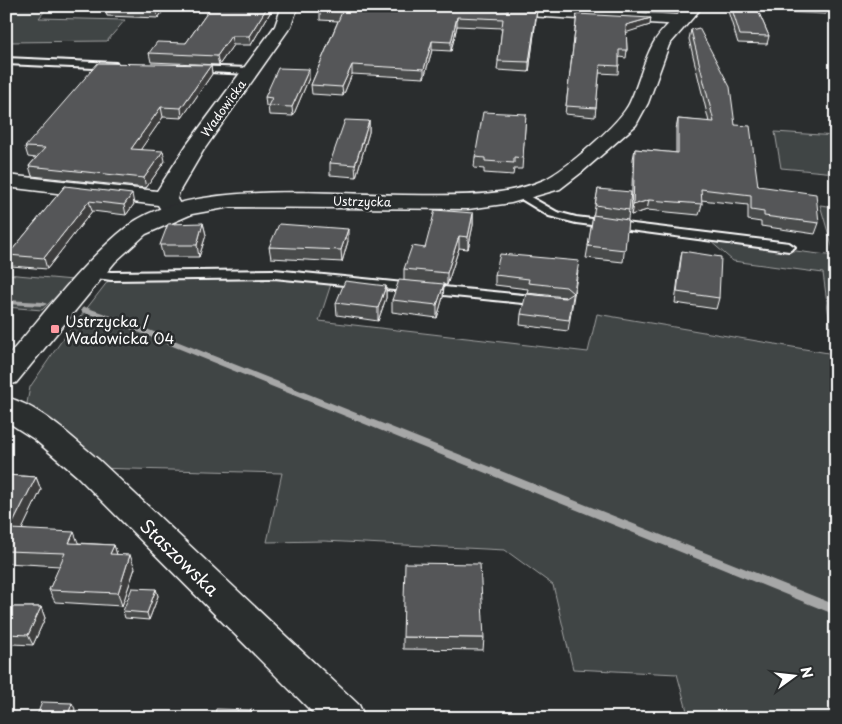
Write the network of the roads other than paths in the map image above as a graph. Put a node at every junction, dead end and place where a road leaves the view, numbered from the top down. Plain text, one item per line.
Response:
1 (290, 6) edge
2 (481, 11) edge
3 (688, 13) edge
4 (6, 61) edge
5 (123, 66) edge
6 (181, 68) edge
7 (249, 71) junction
8 (6, 181) edge
9 (520, 194) junction
10 (170, 206) junction
11 (788, 247) dead end
12 (93, 274) junction
13 (555, 302) edge
14 (6, 376) edge
15 (6, 407) edge
16 (345, 718) edge

1 - 7 street, Wadowicka
2 - 3 street
3 - 9 street, Ustrzycka
4 - 5 lane
6 - 7 lane
7 - 10 street, Wadowicka
8 - 10 street
9 - 10 street, Ustrzycka
9 - 11 lane
10 - 12 street, Ustrzycka
12 - 13 lane
12 - 14 street, Ustrzycka
15 - 16 street, Staszowska

